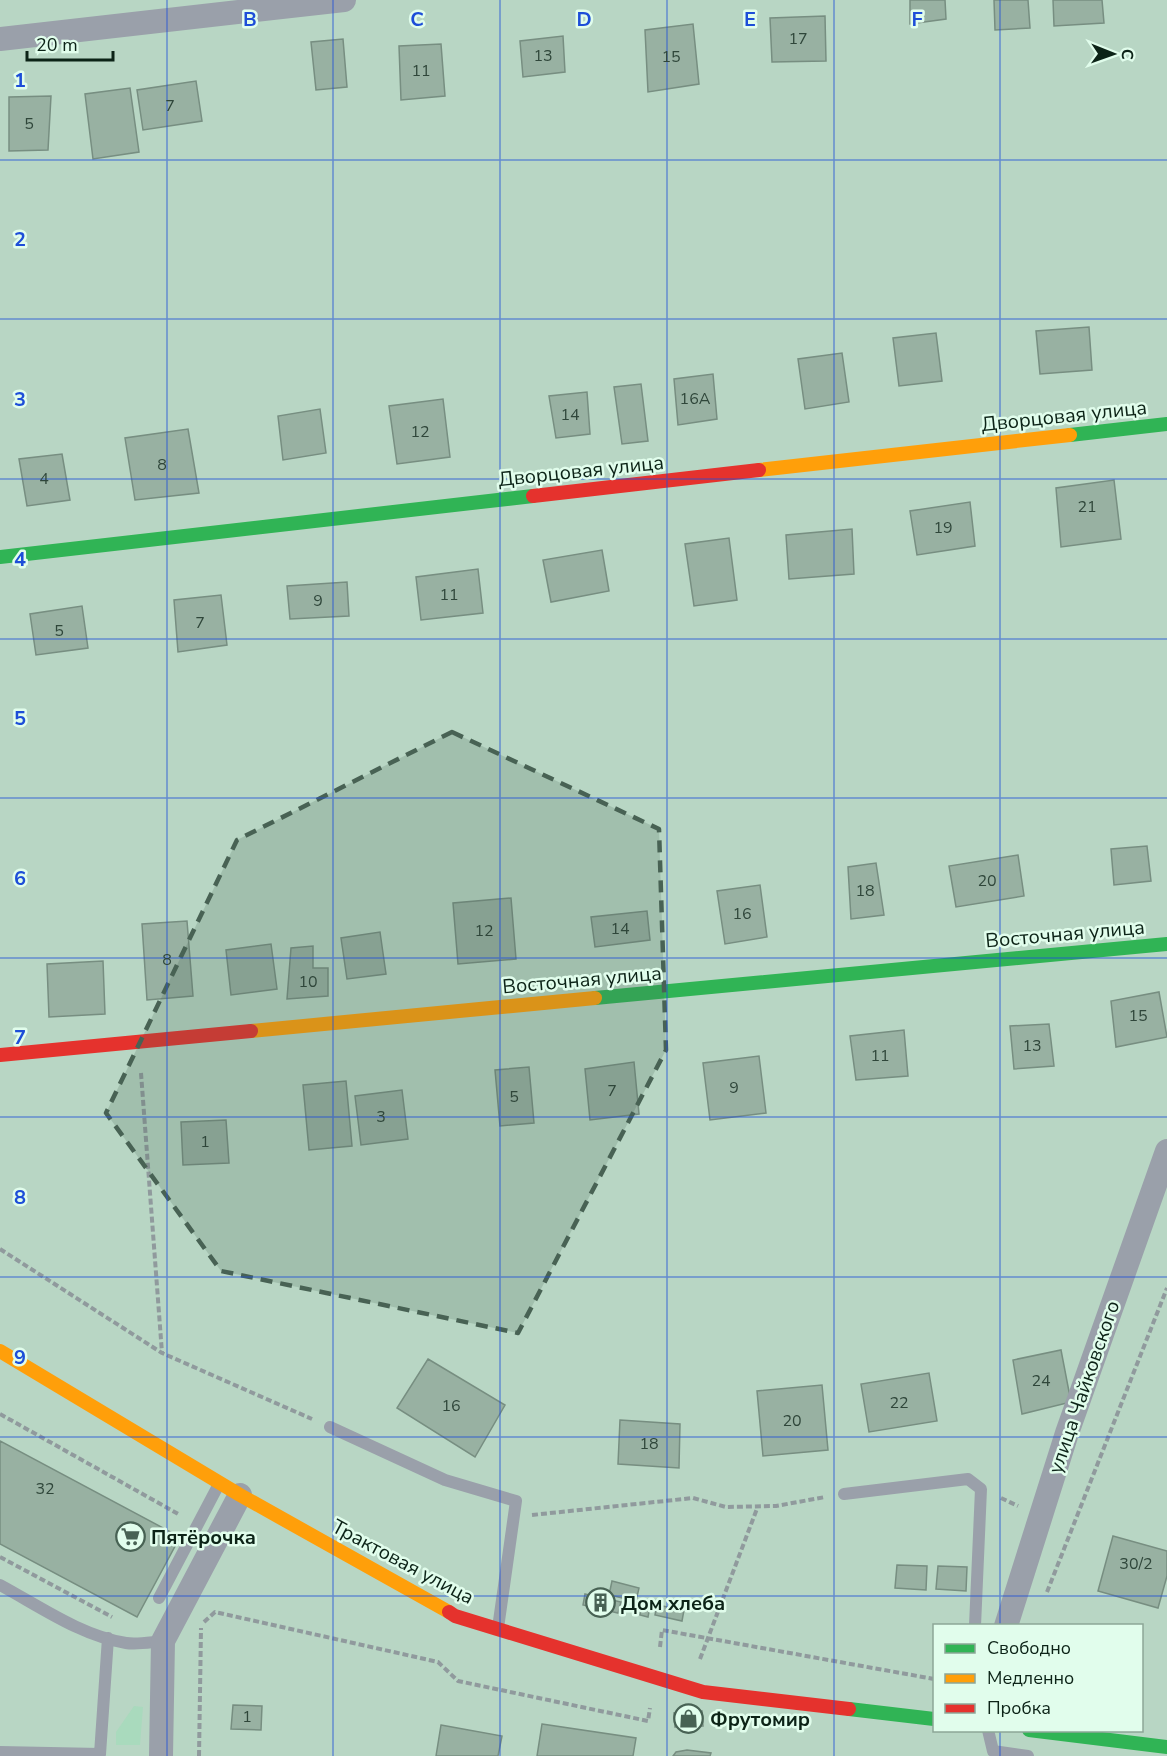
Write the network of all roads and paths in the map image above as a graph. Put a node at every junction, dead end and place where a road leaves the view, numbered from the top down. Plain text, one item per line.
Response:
1 (344, 0) edge
2 (0, 39) edge
3 (1167, 424) edge
4 (0, 557) edge
5 (1167, 944) edge
6 (139, 1042) junction
7 (0, 1055) edge
8 (1167, 1151) edge
9 (0, 1249) edge
10 (1167, 1288) edge
11 (0, 1351) edge
12 (162, 1353) junction
13 (0, 1414) edge
14 (330, 1427) joint
15 (220, 1483) junction
16 (981, 1489) junction
17 (844, 1494) joint
18 (240, 1495) junction
19 (758, 1506) junction
20 (1041, 1516) junction
21 (514, 1518) junction
22 (197, 1525) junction
23 (0, 1557) edge
24 (0, 1585) edge
25 (1047, 1593) dead end
26 (159, 1598) dead end
27 (113, 1617) dead end
28 (975, 1624) edge
29 (1007, 1624) edge
30 (497, 1629) junction
31 (108, 1638) junction
32 (163, 1641) junction
33 (689, 1688) junction
34 (933, 1719) edge
35 (988, 1732) edge
36 (1036, 1732) edge
37 (1160, 1749) edge
38 (0, 1752) edge
39 (161, 1756) edge
40 (1028, 1756) edge

1 - 2 street
3 - 4 street, Дворцовая улица
5 - 6 street, Восточная улица
6 - 7 street, Восточная улица
6 - 12 path
8 - 20 street, улица Чайковского
9 - 12 path
10 - 25 path
11 - 15 street, Трактовая улица
12 - 14 path
13 - 22 path
14 - 21 lane
15 - 18 street, Трактовая улица
15 - 22 lane
16 - 17 lane
16 - 20 path
16 - 28 lane
17 - 19 path
18 - 30 street, Трактовая улица
18 - 32 street
19 - 21 path
19 - 33 path
20 - 29 street, улица Чайковского
21 - 30 lane
22 - 26 lane
23 - 27 path
24 - 31 lane
30 - 33 street, Трактовая улица
31 - 32 lane
31 - 38 lane
32 - 39 street
33 - 34 street, Трактовая улица
35 - 40 lane
36 - 37 street

